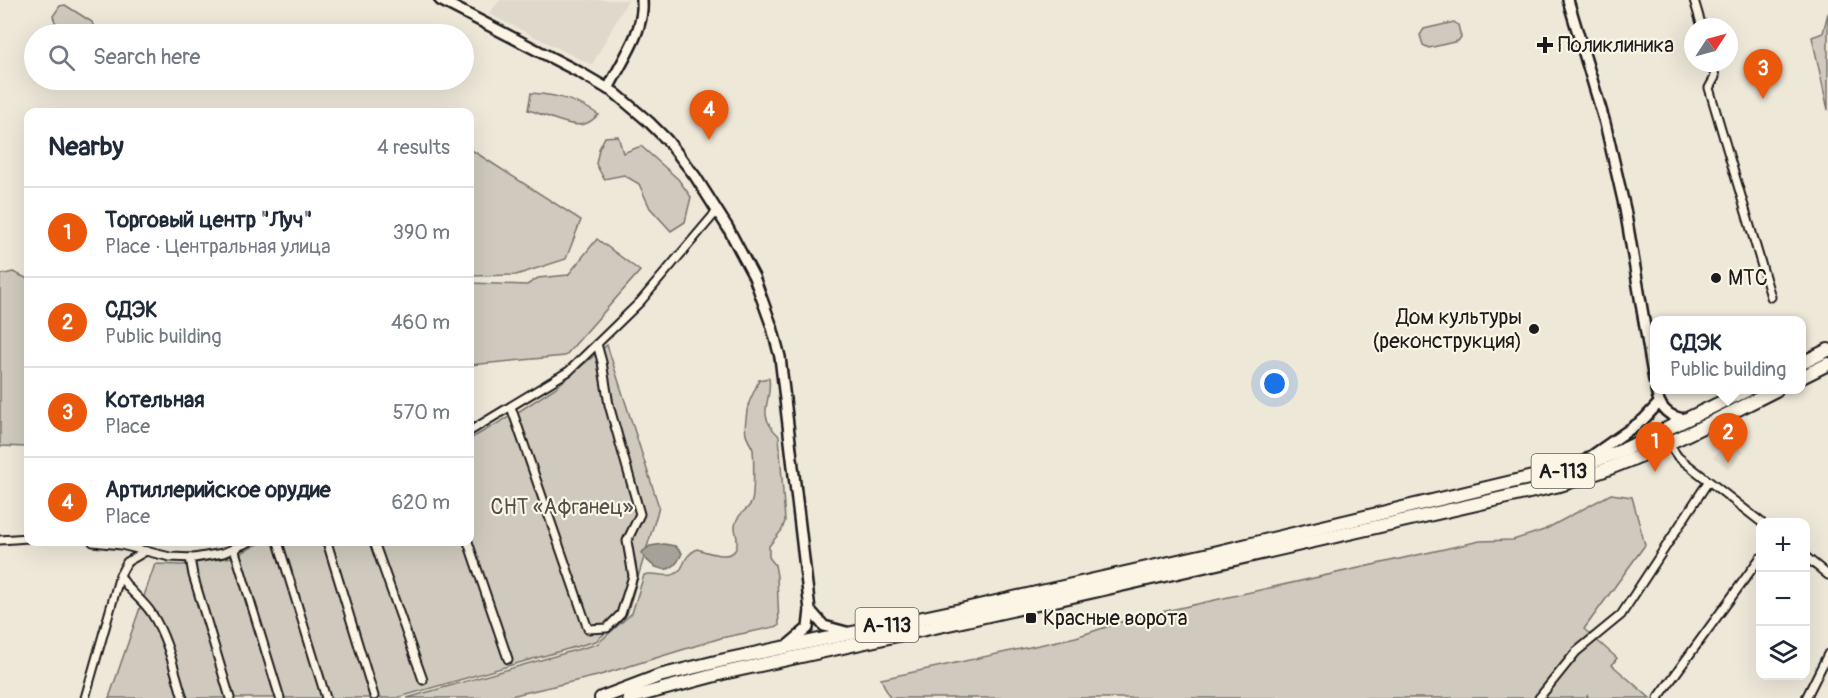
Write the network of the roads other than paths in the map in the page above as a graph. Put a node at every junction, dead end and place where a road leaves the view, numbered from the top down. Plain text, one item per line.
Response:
1 (441, 0) edge
2 (642, 0) edge
3 (1568, 0) edge
4 (1694, 0) edge
5 (1699, 18) edge
6 (1714, 72) edge
7 (608, 89) junction
8 (717, 211) junction
9 (1771, 297) dead end
10 (597, 344) junction
11 (1828, 350) edge
12 (1650, 357) edge
13 (1806, 361) edge
14 (1828, 364) edge
15 (1806, 375) edge
16 (1657, 394) edge
17 (1738, 394) edge
18 (1768, 394) edge
19 (1659, 403) junction
20 (511, 407) junction
21 (1685, 419) junction
22 (474, 429) edge
23 (1668, 443) junction
24 (1569, 469) junction
25 (1708, 482) junction
26 (1756, 518) edge
27 (24, 538) edge
28 (0, 540) edge
29 (125, 546) edge
30 (239, 546) edge
31 (279, 546) edge
32 (328, 546) edge
33 (375, 546) edge
34 (469, 546) edge
35 (234, 548) junction
36 (146, 551) junction
37 (190, 558) junction
38 (1810, 560) edge
39 (1756, 565) edge
40 (120, 574) junction
41 (1828, 574) edge
42 (810, 610) junction
43 (850, 633) junction
44 (787, 646) junction
45 (1828, 654) edge
46 (508, 659) dead end
47 (423, 680) dead end
48 (374, 696) dead end
49 (85, 698) edge
50 (183, 698) edge
51 (230, 698) edge
52 (280, 698) edge
53 (326, 698) edge
54 (601, 698) edge
55 (629, 698) edge
56 (1539, 698) edge
57 (1658, 698) edge
58 (1806, 698) edge

1 - 7 street
2 - 7 street
3 - 12 street
4 - 5 street
6 - 9 street
7 - 8 street
8 - 10 street
8 - 42 street
10 - 20 street
10 - 20 street
11 - 13 highway
14 - 15 highway
16 - 19 street
17 - 21 highway, А-113
18 - 23 highway, А-113
19 - 21 street
19 - 24 street
20 - 22 street
21 - 24 highway, А-113
23 - 25 street
23 - 55 highway, А-113
24 - 43 highway, А-113
25 - 26 street
25 - 56 street
27 - 28 street
29 - 36 street
30 - 35 street
31 - 53 street
32 - 48 street
33 - 47 street
34 - 46 street
35 - 37 street
35 - 52 street
36 - 37 street
36 - 40 street
37 - 51 street
38 - 41 street
39 - 57 street
40 - 49 street
40 - 50 street
42 - 43 street
42 - 44 street
43 - 44 highway, А-113
44 - 54 highway, А-113
45 - 58 street

